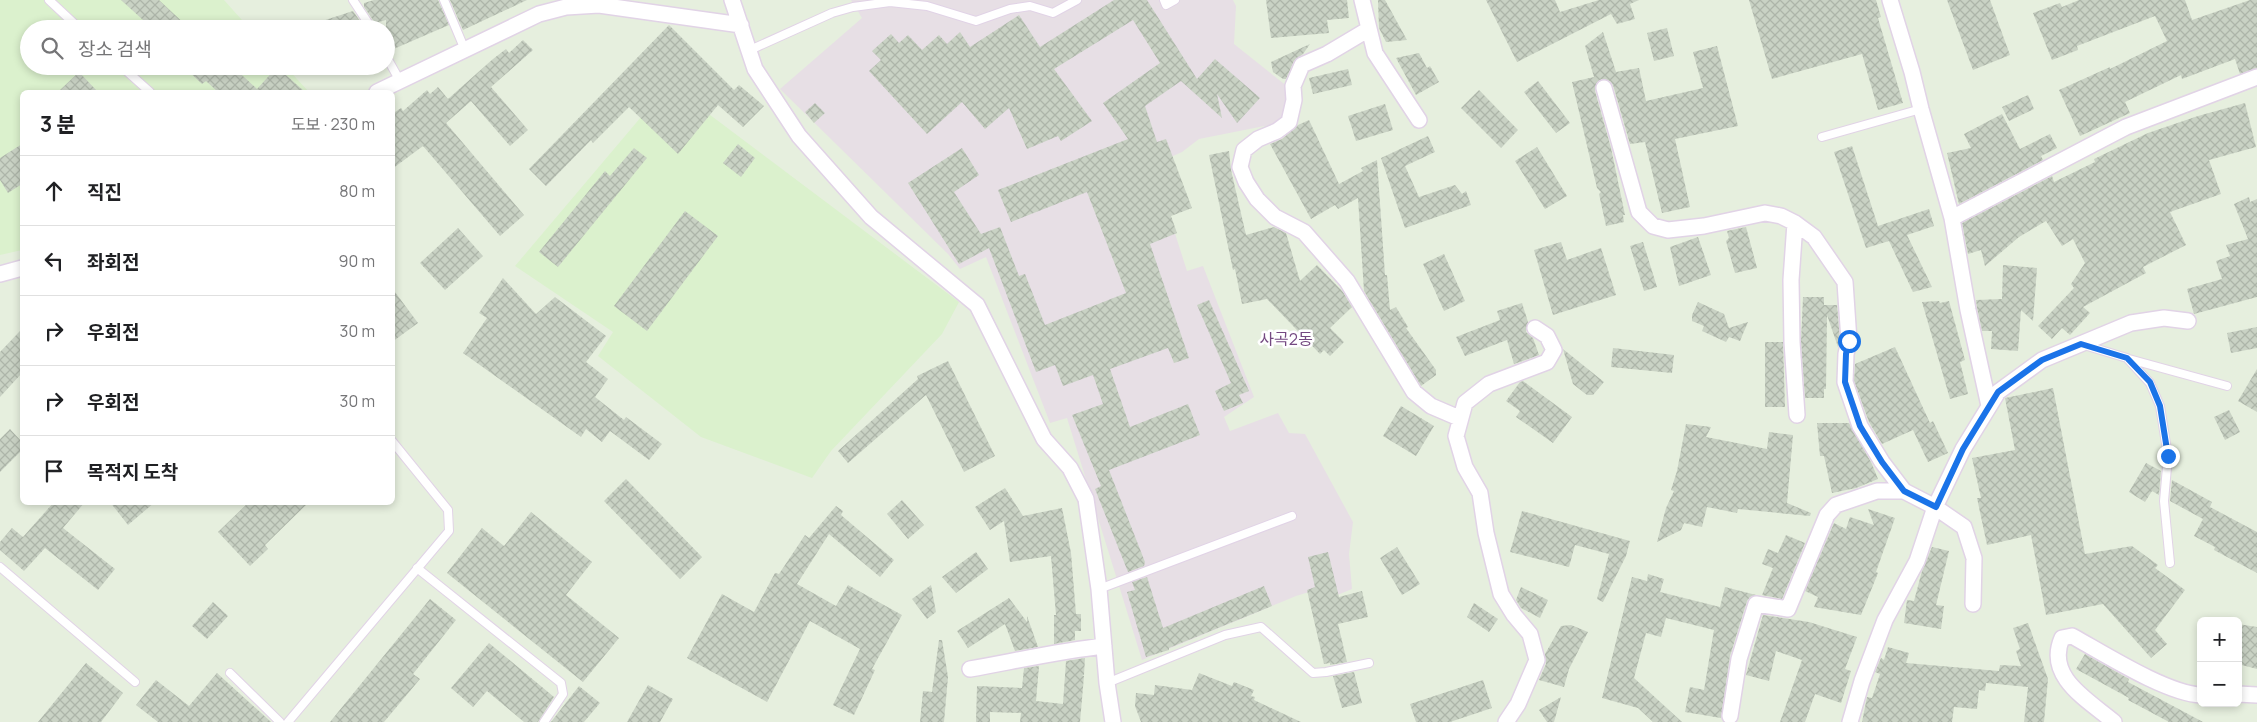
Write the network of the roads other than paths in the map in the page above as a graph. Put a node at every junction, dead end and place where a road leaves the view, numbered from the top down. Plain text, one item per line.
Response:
1 (49, 0) edge
2 (353, 0) edge
3 (444, 0) edge
4 (732, 0) edge
5 (1077, 0) edge
6 (1164, 0) edge
7 (1175, 0) edge
8 (1362, 0) edge
9 (1890, 0) edge
10 (70, 20) edge
11 (366, 20) edge
12 (741, 25) junction
13 (1368, 29) junction
14 (464, 50) junction
15 (750, 50) junction
16 (395, 72) edge
17 (131, 75) edge
18 (2257, 77) edge
19 (400, 81) junction
20 (1604, 88) dead end
21 (148, 90) edge
22 (381, 90) edge
23 (1921, 109) junction
24 (1419, 120) dead end
25 (1822, 137) dead end
26 (1952, 218) junction
27 (1795, 223) junction
28 (20, 269) edge
29 (0, 274) edge
30 (2188, 321) dead end
31 (1535, 328) dead end
32 (2081, 344) junction
33 (2127, 358) junction
34 (2227, 386) dead end
35 (1989, 406) junction
36 (1797, 415) dead end
37 (1460, 418) junction
38 (395, 445) edge
39 (1904, 491) junction
40 (1936, 507) junction
41 (1292, 516) dead end
42 (2170, 563) dead end
43 (0, 568) edge
44 (417, 568) junction
45 (1099, 589) junction
46 (1973, 604) dead end
47 (1104, 646) junction
48 (1369, 663) dead end
49 (970, 668) dead end
50 (230, 673) dead end
51 (135, 682) dead end
52 (1107, 683) junction
53 (2242, 694) edge
54 (2197, 695) edge
55 (2257, 695) edge
56 (1730, 716) dead end
57 (280, 722) edge
58 (288, 722) edge
59 (544, 722) edge
60 (1113, 722) edge
61 (1506, 722) edge
62 (1850, 722) edge
63 (2114, 722) edge

1 - 10 lane
2 - 11 lane
3 - 14 lane
4 - 12 street
5 - 15 lane
6 - 7 lane
8 - 13 street
9 - 23 street
12 - 14 street
12 - 15 street
13 - 24 street
13 - 37 street
14 - 19 street
15 - 45 street
16 - 19 lane
17 - 21 lane
18 - 26 street
19 - 22 street
20 - 27 street
23 - 25 lane
23 - 26 street
26 - 35 street
27 - 36 street
27 - 39 street
28 - 29 street
30 - 32 street
31 - 37 street
32 - 33 lane
32 - 35 street
33 - 34 lane
33 - 42 lane
35 - 40 street
37 - 61 street
38 - 44 lane
39 - 40 street
39 - 56 street
40 - 46 street
40 - 62 street
41 - 45 lane
43 - 51 lane
44 - 58 lane
44 - 59 lane
45 - 47 street
47 - 49 street
47 - 52 street
48 - 52 lane
50 - 57 lane
52 - 60 street
53 - 55 street
54 - 63 street

